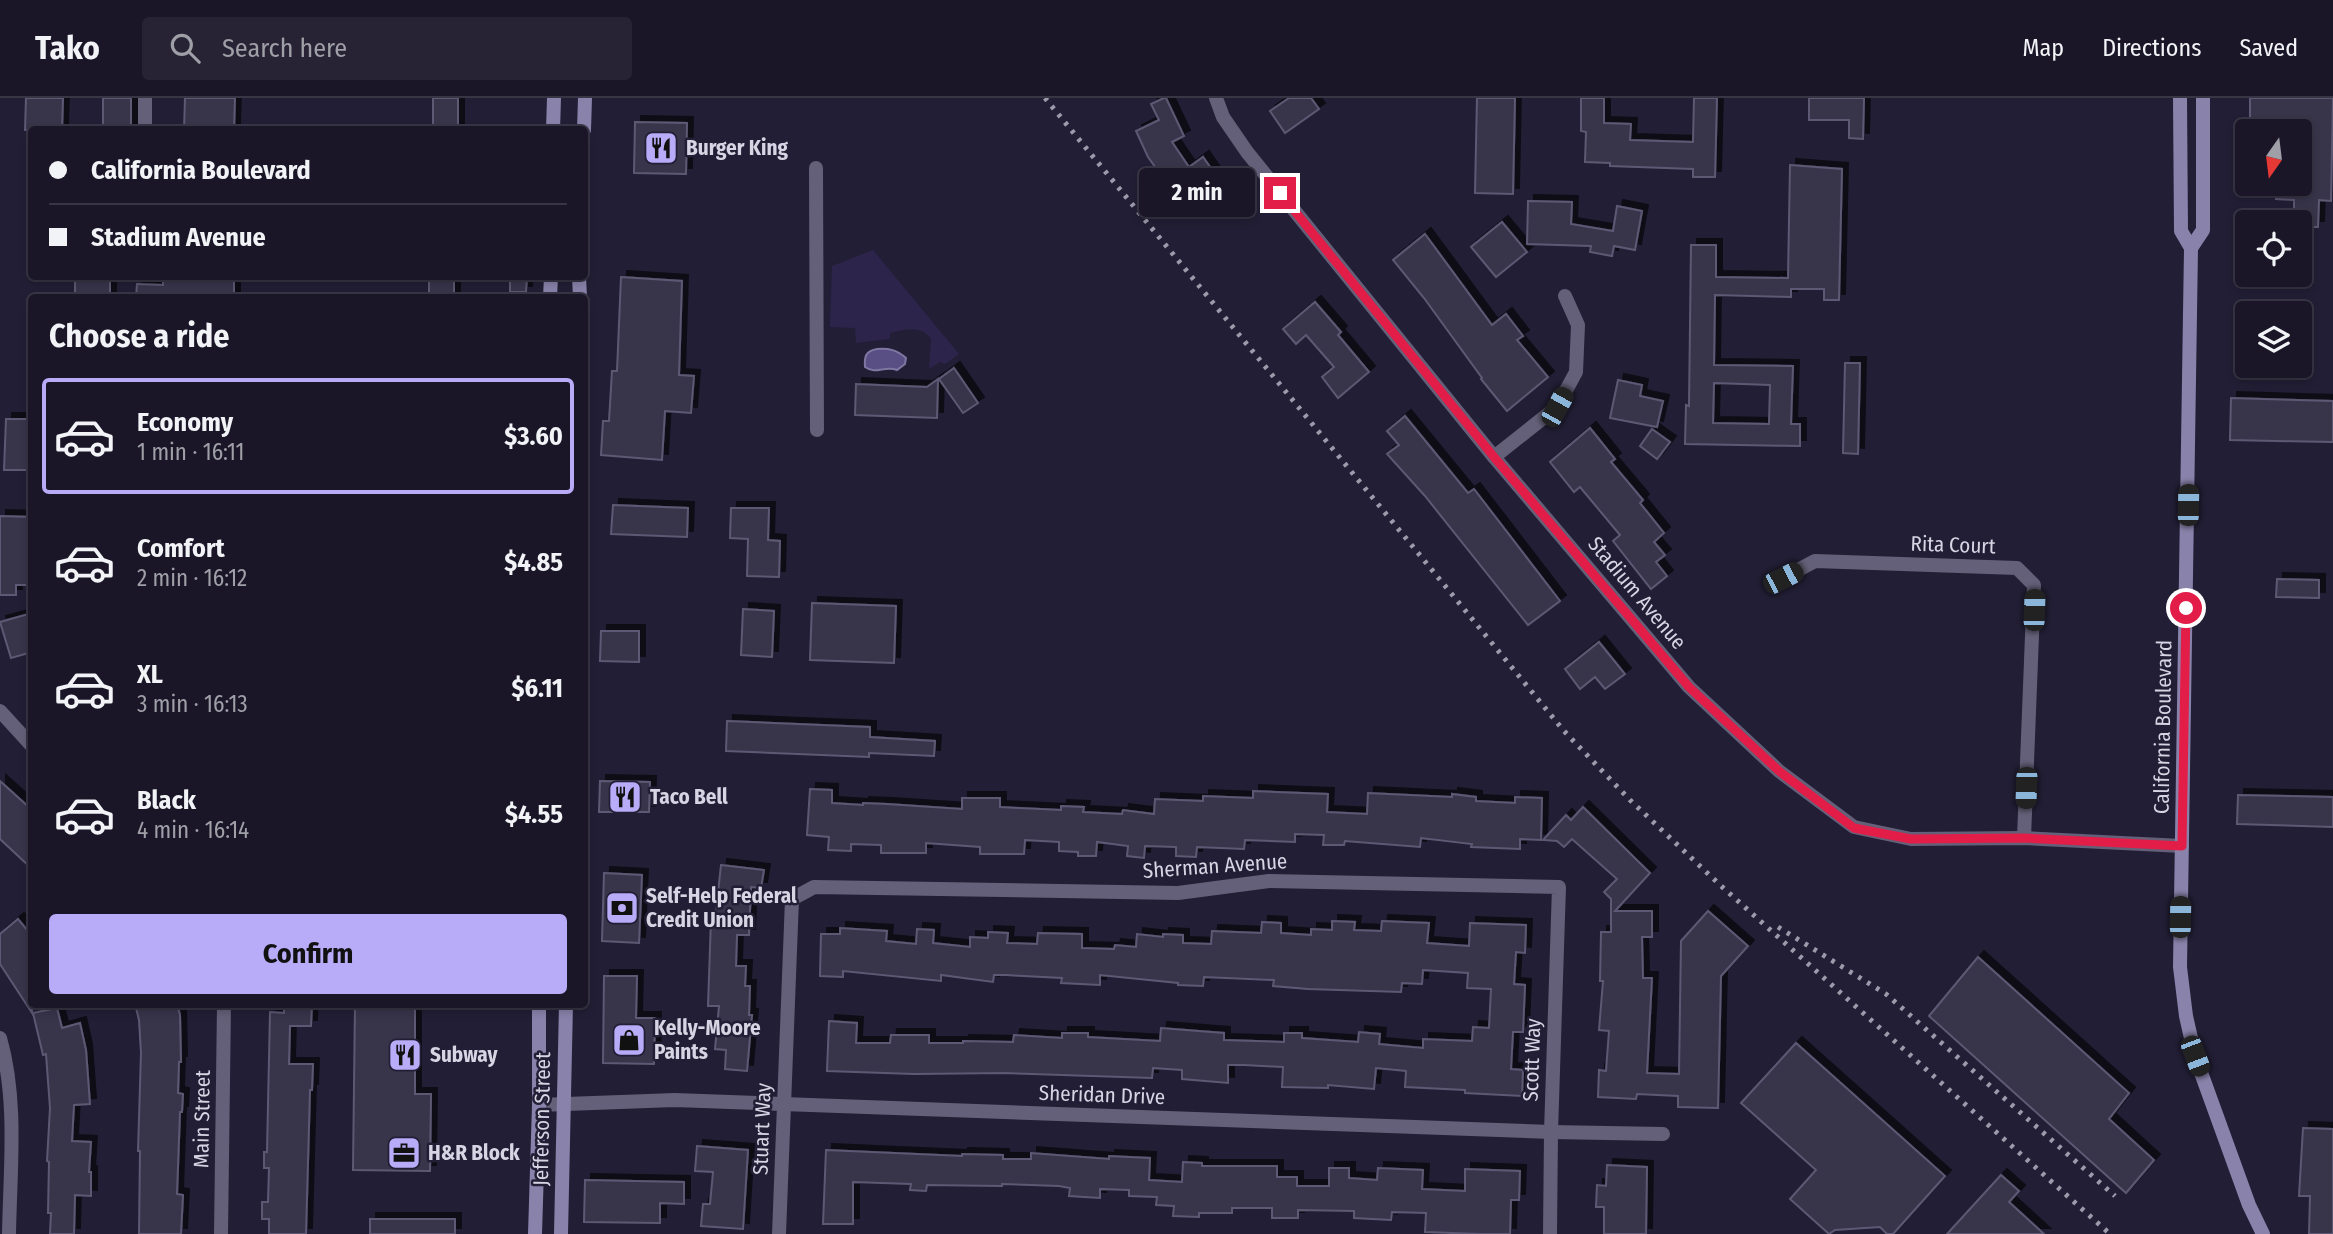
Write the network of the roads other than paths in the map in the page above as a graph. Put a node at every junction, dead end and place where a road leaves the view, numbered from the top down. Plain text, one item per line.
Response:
1 (145, 98) edge
2 (554, 98) edge
3 (585, 98) edge
4 (1216, 98) edge
5 (2180, 98) edge
6 (2203, 98) edge
7 (145, 126) edge
8 (554, 126) edge
9 (584, 126) edge
10 (816, 168) dead end
11 (2191, 248) junction
12 (1565, 296) dead end
13 (817, 430) dead end
14 (1494, 457) junction
15 (1783, 578) dead end
16 (0, 711) edge
17 (28, 742) edge
18 (2024, 838) junction
19 (2182, 846) junction
20 (1559, 887) joint
21 (792, 899) joint
22 (224, 1008) edge
23 (539, 1008) edge
24 (566, 1008) edge
25 (0, 1038) edge
26 (563, 1104) junction
27 (784, 1104) junction
28 (539, 1105) junction
29 (1551, 1132) junction
30 (1663, 1134) dead end
31 (9, 1234) edge
32 (221, 1234) edge
33 (535, 1234) edge
34 (561, 1234) edge
35 (779, 1234) edge
36 (1550, 1234) edge
37 (2263, 1234) edge

1 - 7 street
2 - 8 street
3 - 9 street
4 - 14 street, Stadium Avenue
5 - 11 street, California Boulevard
6 - 11 street, California Boulevard
10 - 13 street
11 - 19 street, California Boulevard
12 - 14 street
14 - 18 street, Stadium Avenue
15 - 18 street, Rita Court
16 - 17 street
18 - 19 street, Stadium Avenue
19 - 37 street, California Boulevard
20 - 21 street, Sherman Avenue
20 - 29 street, Scott Way
21 - 27 street, Stuart Way
22 - 32 street, Main Street
23 - 28 street, Jefferson Street
24 - 26 street, Jefferson Street
25 - 31 street
26 - 27 street, Sheridan Drive
26 - 28 street, Sheridan Drive
26 - 34 street, Jefferson Street
27 - 29 street, Sheridan Drive
27 - 35 street, Stuart Way
28 - 33 street, Jefferson Street
29 - 30 street, Sheridan Drive
29 - 36 street, Scott Way

